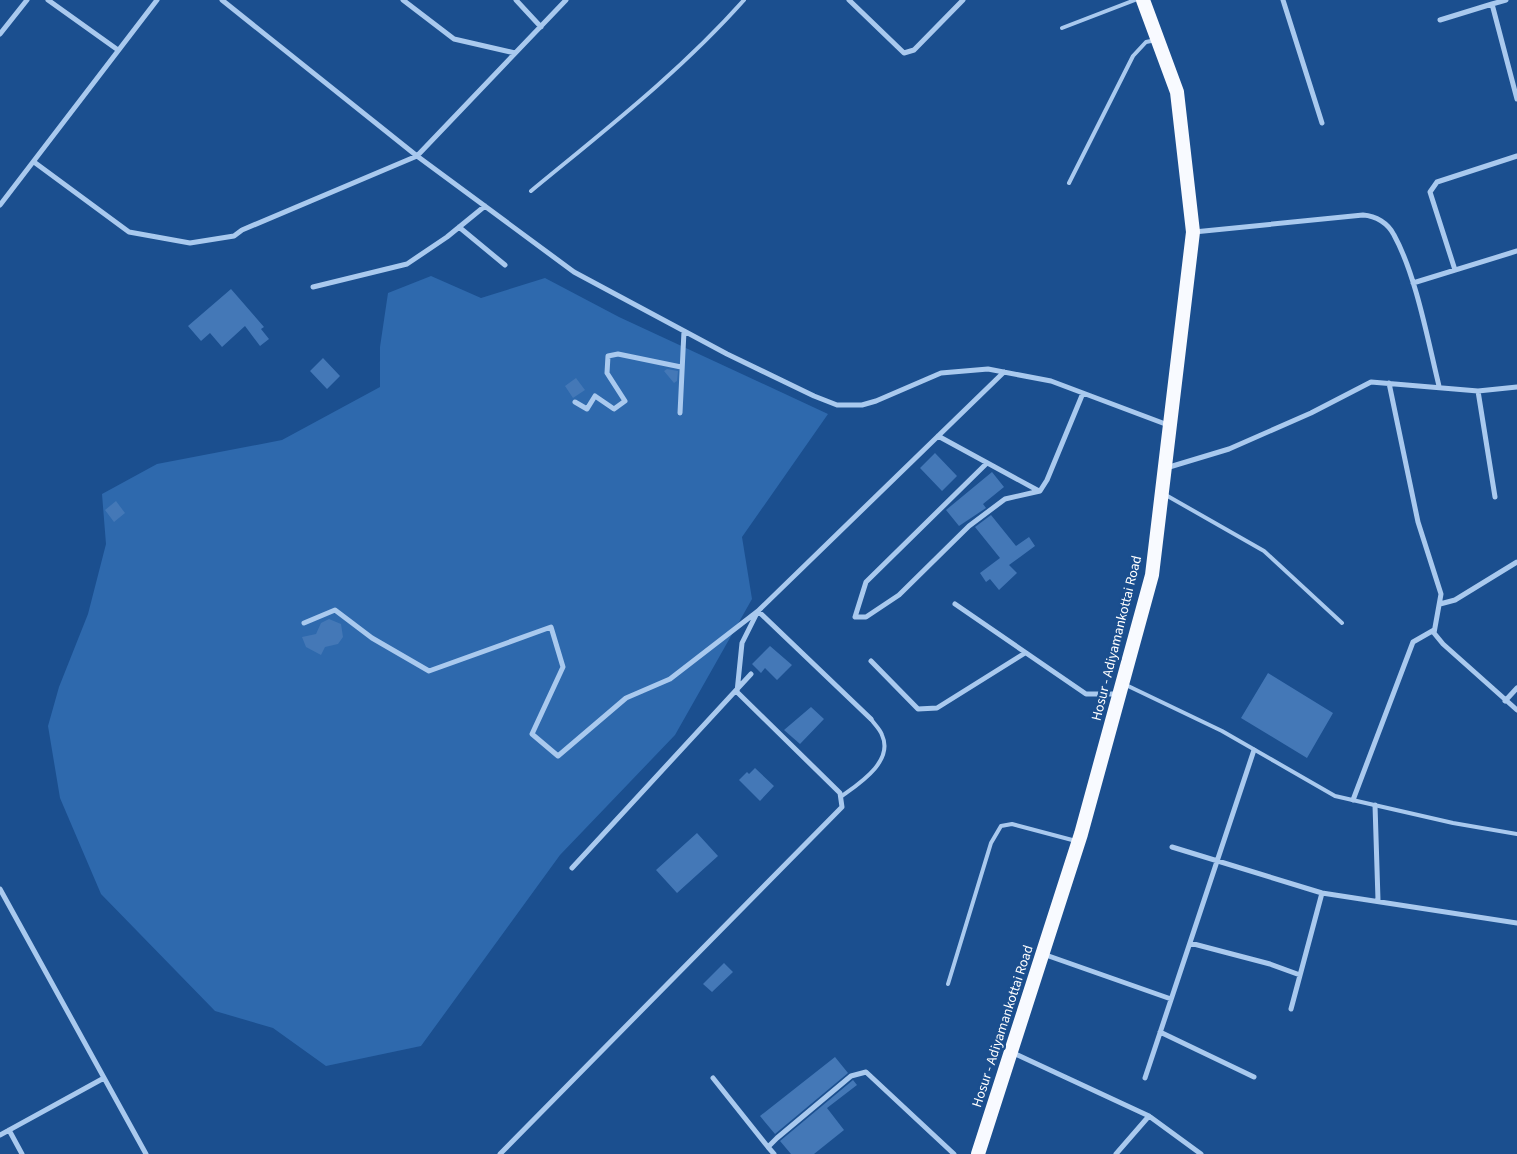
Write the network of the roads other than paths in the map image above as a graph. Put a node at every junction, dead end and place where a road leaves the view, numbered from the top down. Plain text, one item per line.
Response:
1 (27, 0) edge
2 (48, 0) edge
3 (157, 0) edge
4 (222, 0) edge
5 (403, 0) edge
6 (516, 0) edge
7 (566, 0) edge
8 (744, 0) edge
9 (963, 0) edge
10 (1135, 0) edge
11 (1143, 0) edge
12 (1283, 0) edge
13 (1506, 0) edge
14 (853, 1) edge
15 (1492, 4) junction
16 (1440, 20) dead end
17 (541, 26) junction
18 (1062, 28) dead end
19 (0, 34) edge
20 (1158, 40) junction
21 (118, 50) junction
22 (515, 53) junction
23 (1517, 99) edge
24 (1322, 123) dead end
25 (418, 156) junction
26 (1517, 156) edge
27 (34, 162) junction
28 (1069, 183) dead end
29 (531, 190) dead end
30 (0, 205) edge
31 (485, 206) junction
32 (459, 227) junction
33 (1193, 232) junction
34 (1517, 250) edge
35 (505, 265) dead end
36 (1455, 270) junction
37 (1413, 283) junction
38 (313, 287) dead end
39 (684, 331) junction
40 (681, 367) junction
41 (1004, 372) junction
42 (1389, 383) junction
43 (1439, 386) junction
44 (1517, 387) edge
45 (1478, 391) junction
46 (1082, 393) junction
47 (575, 402) dead end
48 (680, 413) dead end
49 (1170, 426) junction
50 (938, 436) junction
51 (987, 463) junction
52 (1165, 468) junction
53 (1040, 491) junction
54 (1162, 492) junction
55 (1495, 497) dead end
56 (1517, 562) edge
57 (955, 604) dead end
58 (1440, 604) junction
59 (758, 612) junction
60 (304, 623) dead end
61 (1342, 623) dead end
62 (1434, 630) junction
63 (1026, 653) junction
64 (871, 661) dead end
65 (751, 674) dead end
66 (1517, 688) edge
67 (1121, 689) junction
68 (737, 692) junction
69 (1505, 701) junction
70 (1517, 710) edge
71 (871, 718) joint
72 (1254, 750) junction
73 (842, 796) junction
74 (1353, 800) junction
75 (1375, 805) junction
76 (1517, 834) edge
77 (1078, 842) junction
78 (1172, 847) dead end
79 (1217, 860) junction
80 (572, 868) dead end
81 (0, 889) edge
82 (1322, 893) junction
83 (1378, 900) junction
84 (1517, 923) edge
85 (1190, 943) junction
86 (1042, 953) junction
87 (1300, 975) junction
88 (948, 984) dead end
89 (1171, 999) junction
90 (1291, 1009) dead end
91 (1160, 1032) junction
92 (1011, 1052) junction
93 (1254, 1077) dead end
94 (104, 1078) junction
95 (712, 1078) dead end
96 (1145, 1078) dead end
97 (1149, 1116) junction
98 (9, 1130) junction
99 (0, 1135) edge
100 (768, 1147) junction
101 (22, 1154) edge
102 (146, 1154) edge
103 (500, 1154) edge
104 (774, 1154) edge
105 (954, 1154) edge
106 (978, 1154) edge
107 (1116, 1154) edge
108 (1201, 1154) edge

1 - 19 street
2 - 21 street
3 - 21 street
4 - 25 street
5 - 22 street
6 - 17 street
7 - 17 street
8 - 29 lane
9 - 14 street
10 - 18 lane
11 - 20 highway, Hosur - Adiyamankottai Road
12 - 24 street
13 - 15 street
15 - 16 street
15 - 23 street
17 - 22 street
20 - 28 lane
20 - 33 highway, Hosur - Adiyamankottai Road
21 - 27 street
22 - 25 street
25 - 27 street
25 - 31 street
26 - 36 street
27 - 30 street
31 - 32 street
31 - 39 street
32 - 35 street
32 - 38 street
33 - 37 street
33 - 49 highway, Hosur - Adiyamankottai Road
34 - 36 street
36 - 37 street
37 - 43 street
39 - 40 street
39 - 41 street
40 - 47 street
40 - 48 street
41 - 46 street
41 - 50 street
42 - 43 street
42 - 52 street
42 - 58 street
43 - 45 street
44 - 45 street
45 - 55 street
46 - 49 street
46 - 53 street
49 - 52 highway, Hosur - Adiyamankottai Road
50 - 51 street
50 - 59 street
51 - 53 street
51 - 53 street
52 - 54 highway, Hosur - Adiyamankottai Road
54 - 61 lane
54 - 67 highway, Hosur - Adiyamankottai Road
56 - 58 street
57 - 63 street
58 - 62 street
59 - 60 street
59 - 68 street
59 - 71 street
62 - 69 street
62 - 74 street
63 - 64 street
63 - 67 street
65 - 68 street
66 - 69 street
67 - 72 lane
67 - 77 highway, Hosur - Adiyamankottai Road
68 - 73 street
68 - 80 street
69 - 70 street
71 - 73 lane
72 - 74 lane
72 - 79 street
73 - 103 street
74 - 75 lane
75 - 76 lane
75 - 83 street
77 - 86 highway, Hosur - Adiyamankottai Road
77 - 88 lane
78 - 79 street
79 - 82 street
79 - 85 street
81 - 94 street
82 - 83 street
82 - 87 street
83 - 84 street
85 - 87 street
85 - 89 street
86 - 89 street
86 - 92 highway, Hosur - Adiyamankottai Road
87 - 90 street
89 - 91 street
91 - 93 street
91 - 96 street
92 - 97 street
92 - 106 highway, Hosur - Adiyamankottai Road
94 - 98 street
94 - 102 street
95 - 100 street
97 - 107 street
97 - 108 street
98 - 99 street
98 - 101 street
100 - 104 street
100 - 105 street

